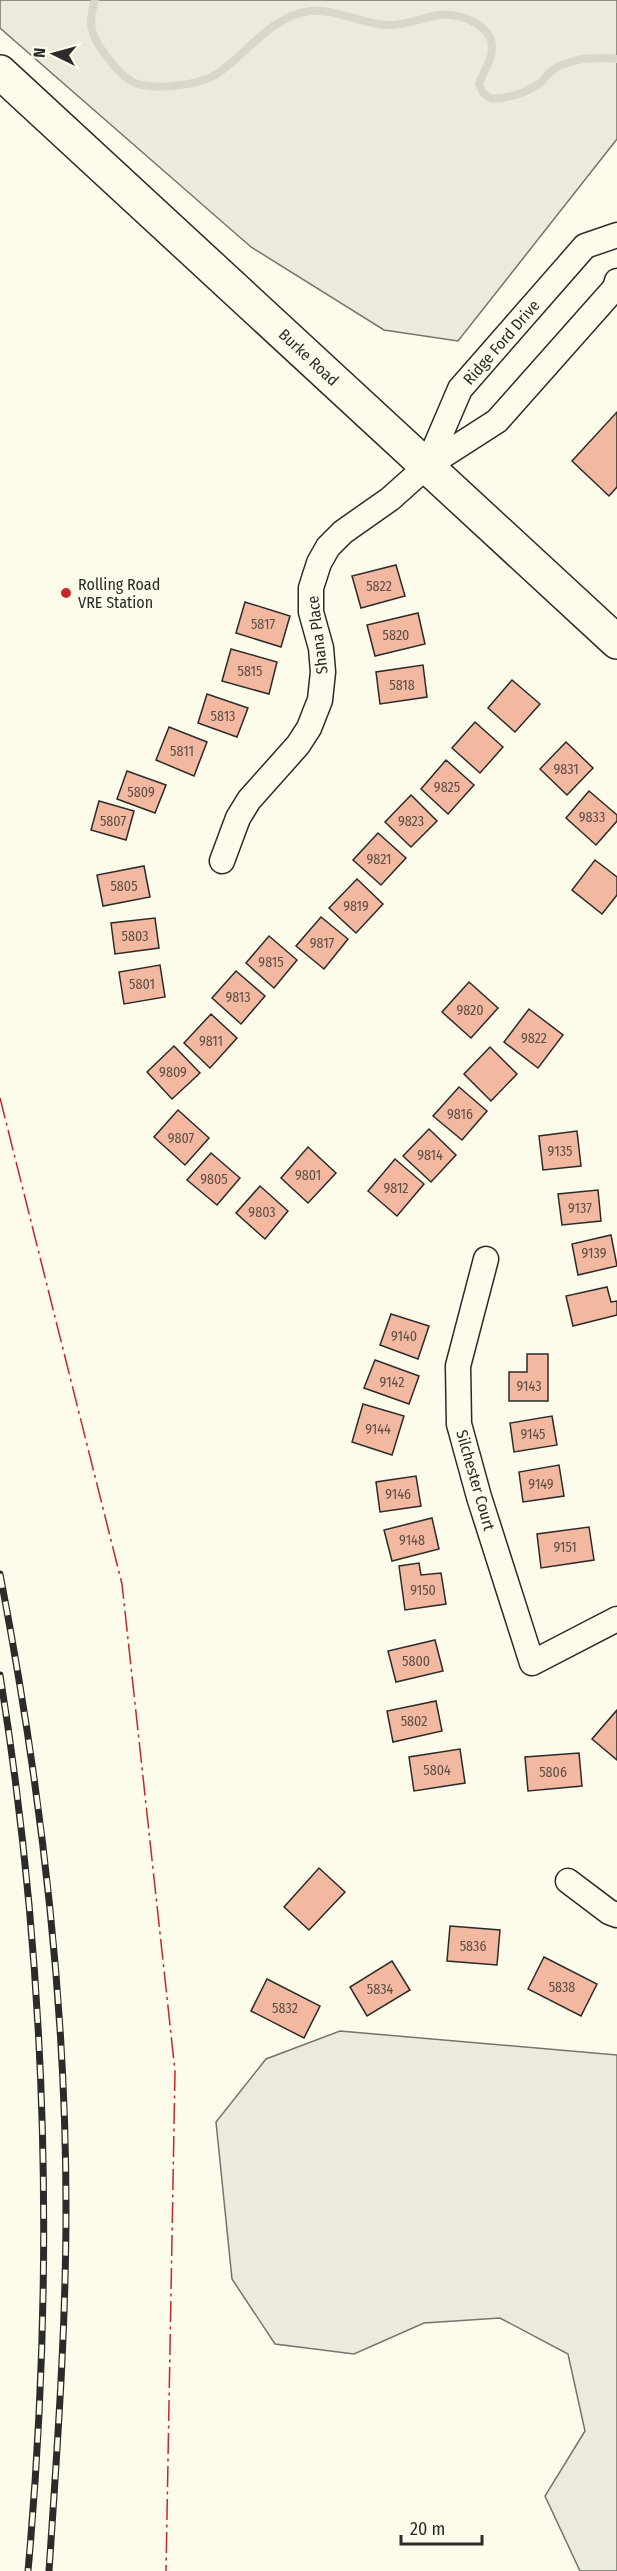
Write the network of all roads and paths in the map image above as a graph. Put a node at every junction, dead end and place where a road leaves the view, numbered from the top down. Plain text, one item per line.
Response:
1 (0, 72) edge
2 (617, 235) edge
3 (617, 281) edge
4 (427, 466) junction
5 (617, 642) edge
6 (222, 861) dead end
7 (486, 1259) dead end
8 (617, 1619) edge
9 (568, 1881) dead end
10 (617, 1915) edge

1 - 4 street, Burke Road
2 - 4 street, Ridge Ford Drive
3 - 4 street
4 - 5 street, Burke Road
4 - 6 street, Shana Place
7 - 8 street, Silchester Court
9 - 10 street

